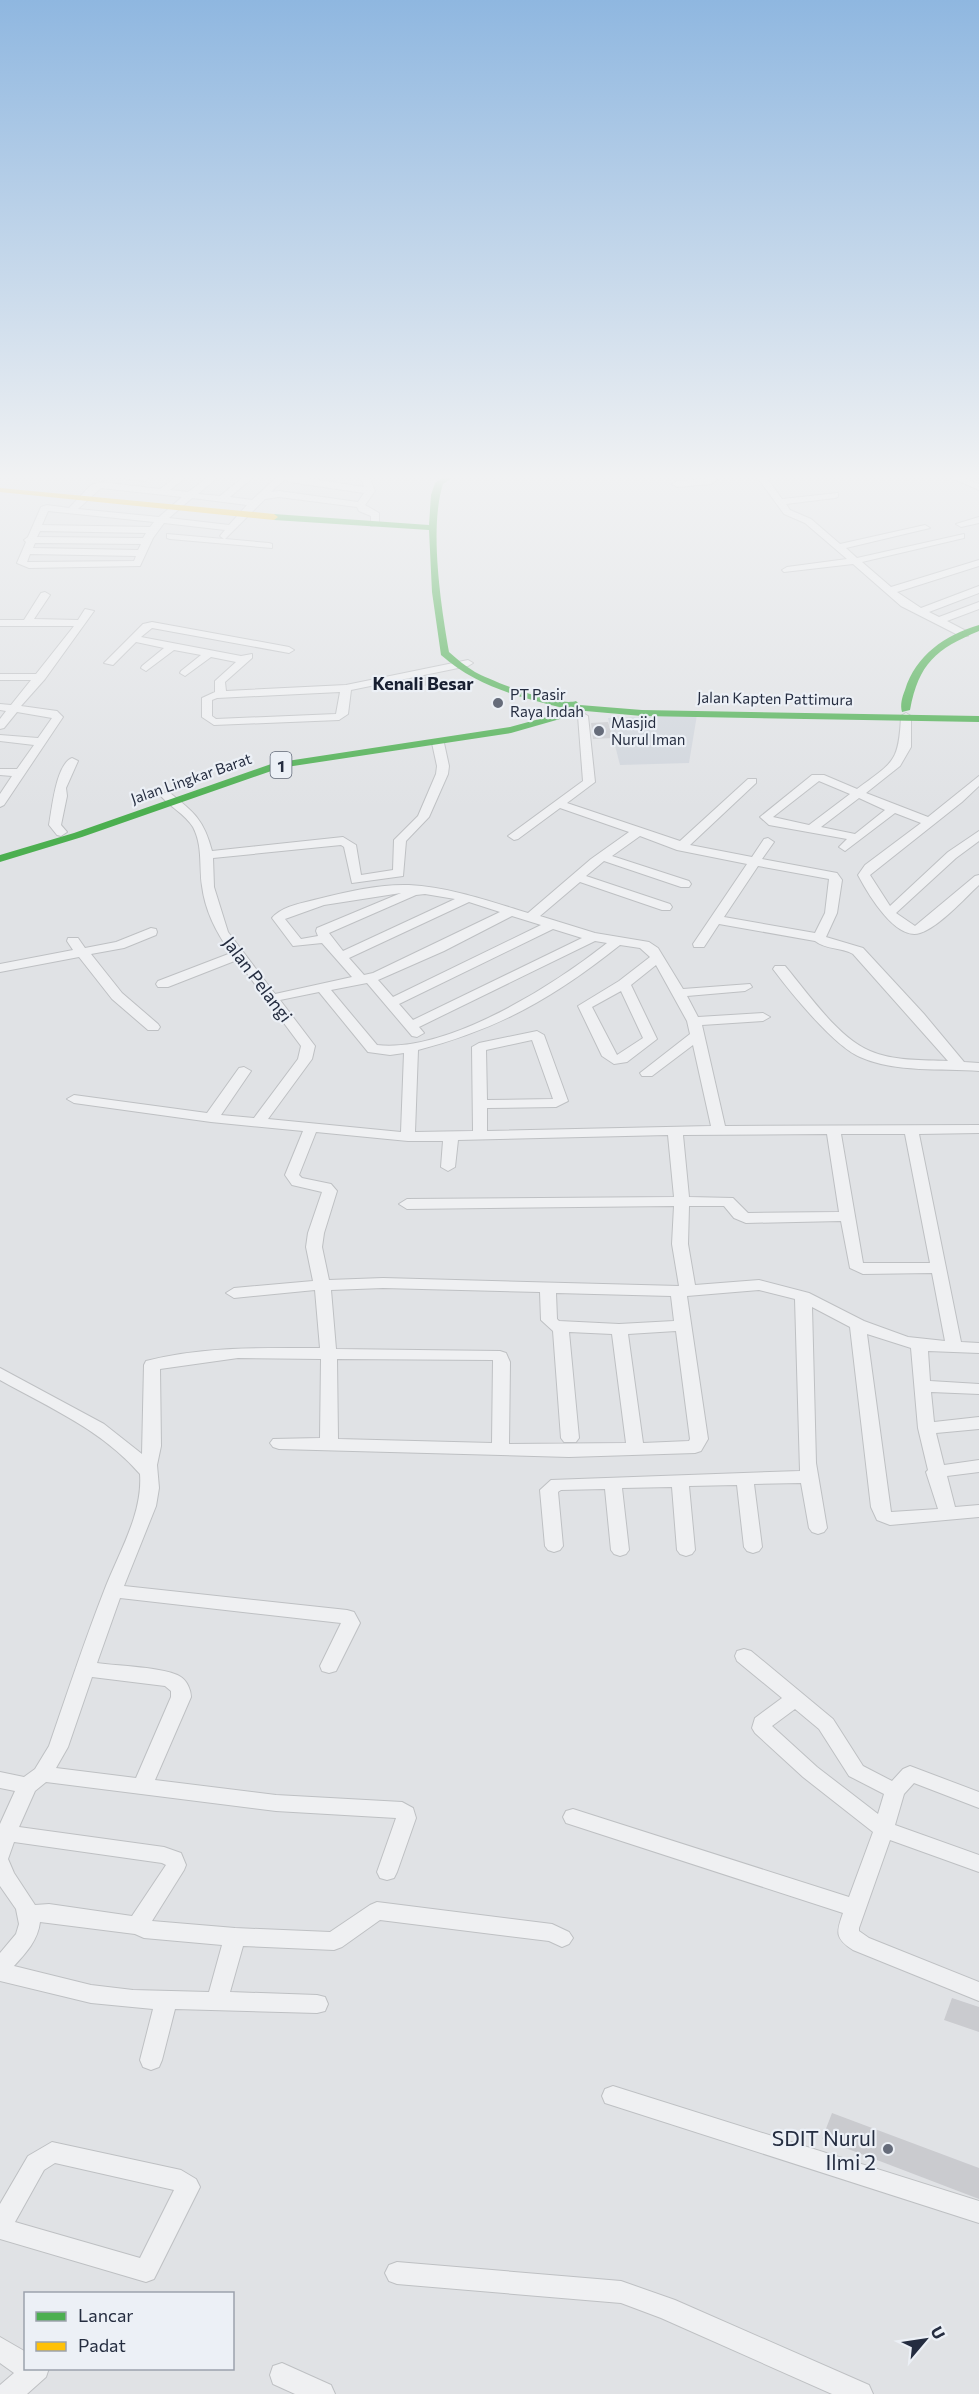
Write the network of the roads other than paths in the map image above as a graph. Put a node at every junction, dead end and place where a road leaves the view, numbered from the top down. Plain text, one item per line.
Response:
1 (443, 586) edge
2 (445, 586) edge
3 (883, 586) edge
4 (906, 586) edge
5 (979, 589) edge
6 (889, 591) junction
7 (45, 595) dead end
8 (445, 597) junction
9 (979, 605) edge
10 (89, 611) dead end
11 (919, 613) junction
12 (938, 622) junction
13 (0, 623) edge
14 (27, 623) junction
15 (80, 624) junction
16 (979, 628) edge
17 (964, 634) junction
18 (135, 639) junction
19 (261, 645) junction
20 (172, 646) junction
21 (289, 650) dead end
22 (208, 653) junction
23 (244, 660) junction
24 (109, 663) dead end
25 (463, 665) junction
26 (146, 668) dead end
27 (185, 673) dead end
28 (0, 677) edge
29 (41, 677) junction
30 (346, 687) junction
31 (221, 694) junction
32 (535, 698) junction
33 (569, 704) junction
34 (299, 705) junction
35 (0, 707) edge
36 (253, 707) junction
37 (14, 708) junction
38 (810, 712) junction
39 (642, 713) junction
40 (906, 713) junction
41 (979, 713) edge
42 (583, 716) junction
43 (530, 719) junction
44 (979, 719) edge
45 (548, 720) junction
46 (0, 726) edge
47 (0, 738) edge
48 (42, 742) junction
49 (438, 743) junction
50 (72, 761) dead end
51 (0, 772) edge
52 (21, 773) junction
53 (979, 779) edge
54 (752, 781) dead end
55 (856, 794) junction
56 (965, 794) junction
57 (170, 798) junction
58 (979, 799) edge
59 (0, 803) edge
60 (558, 804) junction
61 (893, 809) junction
62 (931, 822) junction
63 (813, 828) junction
64 (61, 831) junction
65 (636, 833) junction
66 (514, 836) dead end
67 (979, 836) edge
68 (854, 837) junction
69 (768, 842) dead end
70 (681, 846) junction
71 (845, 847) dead end
72 (0, 851) edge
73 (207, 855) junction
74 (603, 857) junction
75 (0, 859) edge
76 (755, 862) junction
77 (578, 877) junction
78 (979, 879) edge
79 (685, 884) dead end
80 (421, 890) junction
81 (468, 898) junction
82 (666, 907) dead end
83 (509, 912) junction
84 (890, 912) junction
85 (530, 918) junction
86 (715, 920) junction
87 (551, 925) junction
88 (151, 932) dead end
89 (593, 937) junction
90 (819, 938) junction
91 (325, 939) junction
92 (619, 940) junction
93 (699, 944) dead end
94 (77, 946) junction
95 (238, 955) junction
96 (341, 957) junction
97 (657, 958) junction
98 (0, 968) edge
99 (780, 969) dead end
100 (366, 979) junction
101 (163, 984) dead end
102 (624, 984) junction
103 (745, 987) dead end
104 (322, 988) junction
105 (679, 993) junction
106 (273, 998) junction
107 (390, 1003) junction
108 (763, 1017) dead end
109 (411, 1026) junction
110 (153, 1027) dead end
111 (696, 1028) junction
112 (427, 1044) junction
113 (411, 1048) junction
114 (959, 1065) junction
115 (979, 1067) edge
116 (244, 1071) dead end
117 (647, 1073) dead end
118 (74, 1099) dead end
119 (480, 1104) junction
120 (211, 1118) junction
121 (258, 1124) junction
122 (311, 1128) junction
123 (979, 1129) edge
124 (833, 1130) junction
125 (911, 1130) junction
126 (675, 1131) junction
127 (719, 1131) junction
128 (452, 1136) junction
129 (480, 1136) junction
130 (408, 1137) junction
131 (448, 1167) dead end
132 (682, 1201) junction
133 (407, 1204) dead end
134 (847, 1216) junction
135 (939, 1268) junction
136 (322, 1285) junction
137 (548, 1287) junction
138 (683, 1291) junction
139 (234, 1293) dead end
140 (803, 1296) junction
141 (858, 1325) junction
142 (683, 1326) junction
143 (561, 1328) junction
144 (619, 1329) junction
145 (920, 1345) junction
146 (954, 1346) junction
147 (979, 1348) edge
148 (329, 1356) junction
149 (0, 1372) edge
150 (923, 1386) junction
151 (979, 1389) edge
152 (979, 1422) edge
153 (926, 1428) junction
154 (570, 1438) dead end
155 (279, 1443) dead end
156 (633, 1443) dead end
157 (329, 1444) junction
158 (500, 1449) junction
159 (979, 1467) edge
160 (148, 1472) junction
161 (935, 1472) junction
162 (808, 1477) junction
163 (744, 1479) junction
164 (680, 1481) junction
165 (613, 1482) junction
166 (979, 1511) edge
167 (948, 1515) junction
168 (818, 1528) dead end
169 (554, 1546) dead end
170 (753, 1547) dead end
171 (620, 1550) dead end
172 (686, 1550) dead end
173 (113, 1591) junction
174 (744, 1656) dead end
175 (329, 1666) dead end
176 (85, 1669) junction
177 (795, 1698) junction
178 (0, 1780) edge
179 (34, 1780) junction
180 (142, 1787) junction
181 (895, 1791) junction
182 (979, 1800) edge
183 (573, 1817) dead end
184 (884, 1828) junction
185 (6, 1833) junction
186 (0, 1854) edge
187 (0, 1864) edge
188 (979, 1864) edge
189 (387, 1872) dead end
190 (855, 1908) junction
191 (30, 1914) junction
192 (140, 1926) junction
193 (235, 1937) junction
194 (562, 1938) dead end
195 (0, 1970) edge
196 (979, 1992) edge
197 (166, 2001) junction
198 (217, 2002) junction
199 (317, 2004) dead end
200 (151, 2060) dead end
201 (613, 2096) dead end
202 (979, 2212) edge
203 (2, 2221) edge
204 (397, 2273) dead end
205 (0, 2349) edge
206 (24, 2365) edge
207 (29, 2370) edge
208 (282, 2375) dead end
209 (9, 2394) edge
210 (322, 2394) edge
211 (860, 2394) edge

1 - 8 main road
2 - 8 main road
3 - 6 street
4 - 6 street
5 - 11 street
6 - 11 street
7 - 14 street
8 - 25 main road
9 - 12 street
10 - 15 street
11 - 12 street
12 - 17 street
13 - 14 street
14 - 15 street
15 - 29 street
16 - 17 main road
17 - 40 main road
18 - 19 street
18 - 20 street
18 - 24 street
19 - 21 street
19 - 23 street
20 - 22 street
20 - 26 street
22 - 23 street
22 - 27 street
23 - 31 street
25 - 30 street
25 - 32 main road
25 - 33 main road
28 - 29 street
29 - 37 street
30 - 34 street
30 - 34 street
31 - 36 street
31 - 36 street
32 - 33 main road
32 - 43 main road
33 - 38 main road, Jalan Kapten Pattimura
33 - 39 main road, Jalan Kapten Pattimura
33 - 43 main road, Jalan Lingkar Barat / 1
33 - 45 main road, Jalan Lingkar Barat / 1
34 - 36 street
34 - 36 street
35 - 37 street
37 - 46 street
37 - 48 street
38 - 39 main road, Jalan Kapten Pattimura
38 - 40 main road, Jalan Kapten Pattimura
39 - 42 main road
40 - 41 main road, Jalan Kapten Pattimura
40 - 44 main road, Jalan Kapten Pattimura
40 - 55 street
42 - 45 main road
42 - 60 street
43 - 57 main road, Jalan Lingkar Barat / 1
45 - 49 main road, Jalan Lingkar Barat / 1
47 - 48 street
48 - 52 street
49 - 57 main road, Jalan Lingkar Barat / 1
49 - 73 street
50 - 64 street
51 - 52 street
52 - 59 street
53 - 56 street
54 - 70 street
55 - 61 street
55 - 63 street
55 - 63 street
56 - 58 street
56 - 62 street
57 - 64 main road, Jalan Lingkar Barat / 1
57 - 73 street, Jalan Pelangi
57 - 75 main road, Jalan Lingkar Barat / 1
60 - 65 street
60 - 66 street
61 - 62 street
61 - 68 street
62 - 84 street
63 - 68 street
64 - 72 main road, Jalan Lingkar Barat / 1
65 - 70 street
65 - 74 street
67 - 84 street
68 - 71 street
69 - 76 street
70 - 76 street
73 - 95 street, Jalan Pelangi
74 - 77 street
74 - 79 street
76 - 86 street
76 - 90 street
77 - 82 street
77 - 85 street
78 - 84 street
80 - 81 street
80 - 91 street
80 - 91 street
81 - 83 street
81 - 96 street
83 - 85 street
83 - 100 street
85 - 87 street
86 - 90 street
86 - 93 street
87 - 89 street
87 - 107 street
88 - 94 street
89 - 92 street
89 - 109 street
90 - 114 street
91 - 96 street
92 - 97 street
92 - 112 street
94 - 98 street
94 - 110 street
95 - 101 street
95 - 106 street, Jalan Pelangi
96 - 100 street
97 - 102 street
97 - 105 street
99 - 114 street
100 - 104 street
100 - 107 street
102 - 102 street
103 - 105 street
104 - 106 street
104 - 113 street
105 - 111 street
106 - 121 street, Jalan Pelangi
107 - 109 street
108 - 111 street
109 - 112 street
111 - 117 street
111 - 127 street
112 - 113 street
113 - 130 street
114 - 115 street
116 - 120 street
118 - 120 street
119 - 119 street
119 - 129 street
120 - 121 street
121 - 122 street
122 - 130 street
122 - 136 street
123 - 125 street
124 - 125 street
124 - 127 street
124 - 134 street
125 - 135 street
126 - 127 street
126 - 129 street
126 - 132 street
128 - 129 street
128 - 130 street
128 - 131 street
132 - 133 street
132 - 134 street
132 - 138 street
134 - 135 street
135 - 146 street
136 - 137 street
136 - 139 street
136 - 148 street
137 - 138 street
137 - 143 street
138 - 140 street
138 - 142 street
140 - 141 street
140 - 162 street
141 - 145 street
141 - 167 street
142 - 144 street
142 - 158 street
143 - 144 street
143 - 154 street
144 - 156 street
145 - 146 street
145 - 150 street
146 - 147 street
148 - 157 street
148 - 158 street
148 - 160 street
149 - 160 street
150 - 151 street
150 - 153 street
152 - 153 street
153 - 161 street
155 - 157 street
157 - 158 street
159 - 161 street
160 - 173 street
161 - 167 street
162 - 163 street
162 - 168 street
163 - 164 street
163 - 170 street
164 - 165 street
164 - 172 street
165 - 169 street
165 - 171 street
166 - 167 street
173 - 175 street
173 - 176 street
174 - 177 street
176 - 179 street
176 - 180 street
177 - 181 street
177 - 184 street
178 - 179 street
179 - 180 street
179 - 185 street
180 - 189 street
181 - 182 street
181 - 184 street
183 - 190 street
184 - 188 street
184 - 190 street
185 - 186 street
185 - 192 street
187 - 191 street
190 - 196 street
191 - 192 street
191 - 195 street
192 - 193 street
193 - 194 street
193 - 198 street
195 - 197 street
197 - 198 street
197 - 200 street
198 - 199 street
201 - 202 street
203 - 203 street
204 - 211 street
205 - 206 street
207 - 209 street
208 - 210 street

